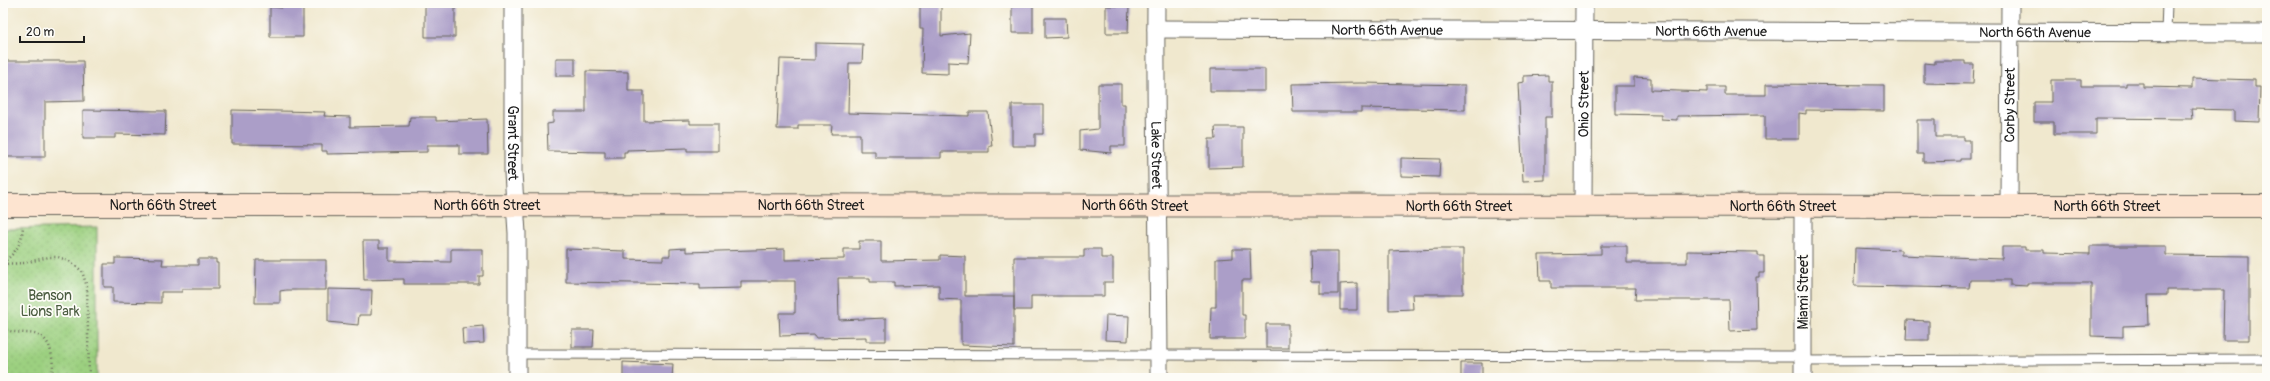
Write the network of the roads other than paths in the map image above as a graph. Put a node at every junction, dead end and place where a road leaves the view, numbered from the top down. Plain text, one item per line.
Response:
1 (513, 3) edge
2 (1156, 3) edge
3 (1584, 3) edge
4 (2010, 3) edge
5 (2167, 3) edge
6 (1156, 28) junction
7 (1584, 30) junction
8 (2011, 32) junction
9 (2166, 33) junction
10 (2267, 33) edge
11 (515, 205) junction
12 (1157, 205) junction
13 (3, 206) edge
14 (1583, 206) junction
15 (1803, 206) junction
16 (2008, 206) junction
17 (2267, 206) edge
18 (517, 354) junction
19 (1159, 358) junction
20 (1803, 358) junction
21 (2267, 359) edge
22 (517, 378) edge
23 (1159, 378) edge
24 (1803, 378) edge

1 - 11 street, Grant Street
2 - 6 street, Lake Street
3 - 7 street, Ohio Street
4 - 8 street, Corby Street
5 - 9 lane
6 - 7 street, North 66th Avenue
6 - 12 street, Lake Street
7 - 8 street, North 66th Avenue
7 - 14 street, Ohio Street
8 - 9 street, North 66th Avenue
8 - 16 street, Corby Street
9 - 10 street, North 66th Avenue
11 - 12 street, North 66th Street
11 - 13 street, North 66th Street
11 - 18 street, Grant Street
12 - 14 street, North 66th Street
12 - 19 street, Lake Street
14 - 15 street, North 66th Street
15 - 16 street, North 66th Street
15 - 20 street, Miami Street
16 - 17 street, North 66th Street
18 - 19 lane
18 - 22 street, Grant Street
19 - 20 lane
19 - 23 street, Lake Street
20 - 21 lane
20 - 24 street, Miami Street

